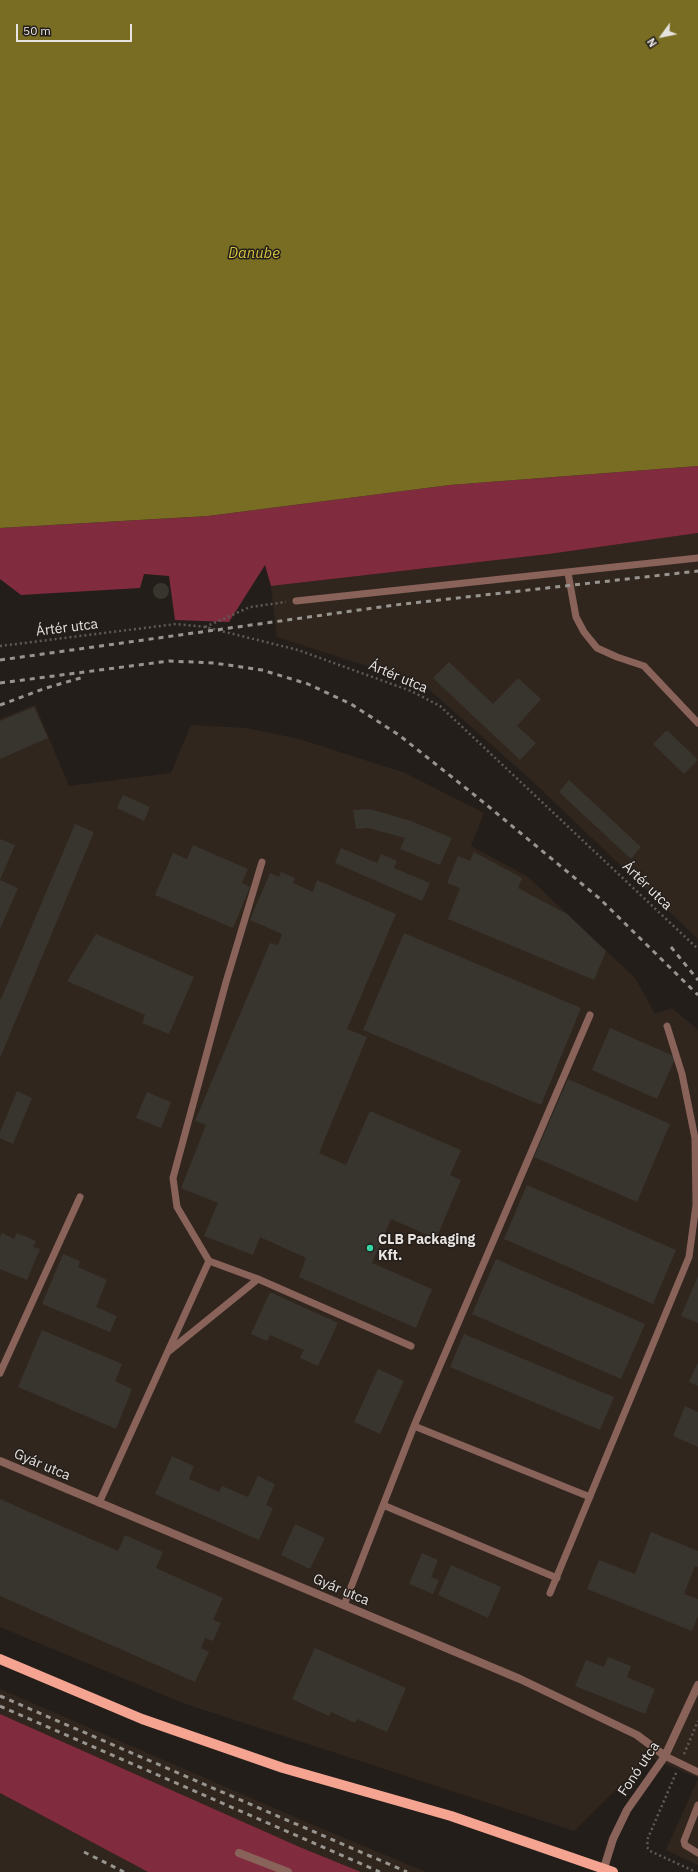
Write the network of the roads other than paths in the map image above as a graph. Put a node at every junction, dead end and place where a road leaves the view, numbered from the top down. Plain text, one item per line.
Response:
1 (698, 558) edge
2 (568, 573) junction
3 (296, 601) road end
4 (698, 724) edge
5 (262, 862) dead end
6 (590, 1015) dead end
7 (667, 1026) dead end
8 (80, 1197) dead end
9 (209, 1261) junction
10 (258, 1279) junction
11 (411, 1346) dead end
12 (166, 1354) junction
13 (0, 1373) edge
14 (414, 1426) junction
15 (0, 1461) edge
16 (590, 1497) junction
17 (99, 1503) junction
18 (383, 1505) junction
19 (557, 1578) junction
20 (550, 1593) dead end
21 (344, 1605) junction
22 (0, 1659) edge
23 (698, 1686) edge
24 (666, 1756) junction
25 (698, 1772) edge
26 (698, 1805) edge
27 (239, 1853) dead end
28 (698, 1853) edge
29 (608, 1870) edge
30 (288, 1872) edge

1 - 2 lane
2 - 3 lane
2 - 4 lane
5 - 9 lane
6 - 14 lane
7 - 16 lane
8 - 13 lane
9 - 10 lane
9 - 12 lane
10 - 11 lane
10 - 12 lane
12 - 17 lane
14 - 16 lane
14 - 18 lane
15 - 17 street, Gyár utca
16 - 19 lane
17 - 21 street, Gyár utca
18 - 19 lane
18 - 21 lane
19 - 20 lane
21 - 24 street, Gyár utca
22 - 29 main road
23 - 24 street, Fonó utca
24 - 25 lane
24 - 29 street, Fonó utca
26 - 28 lane
27 - 30 street

